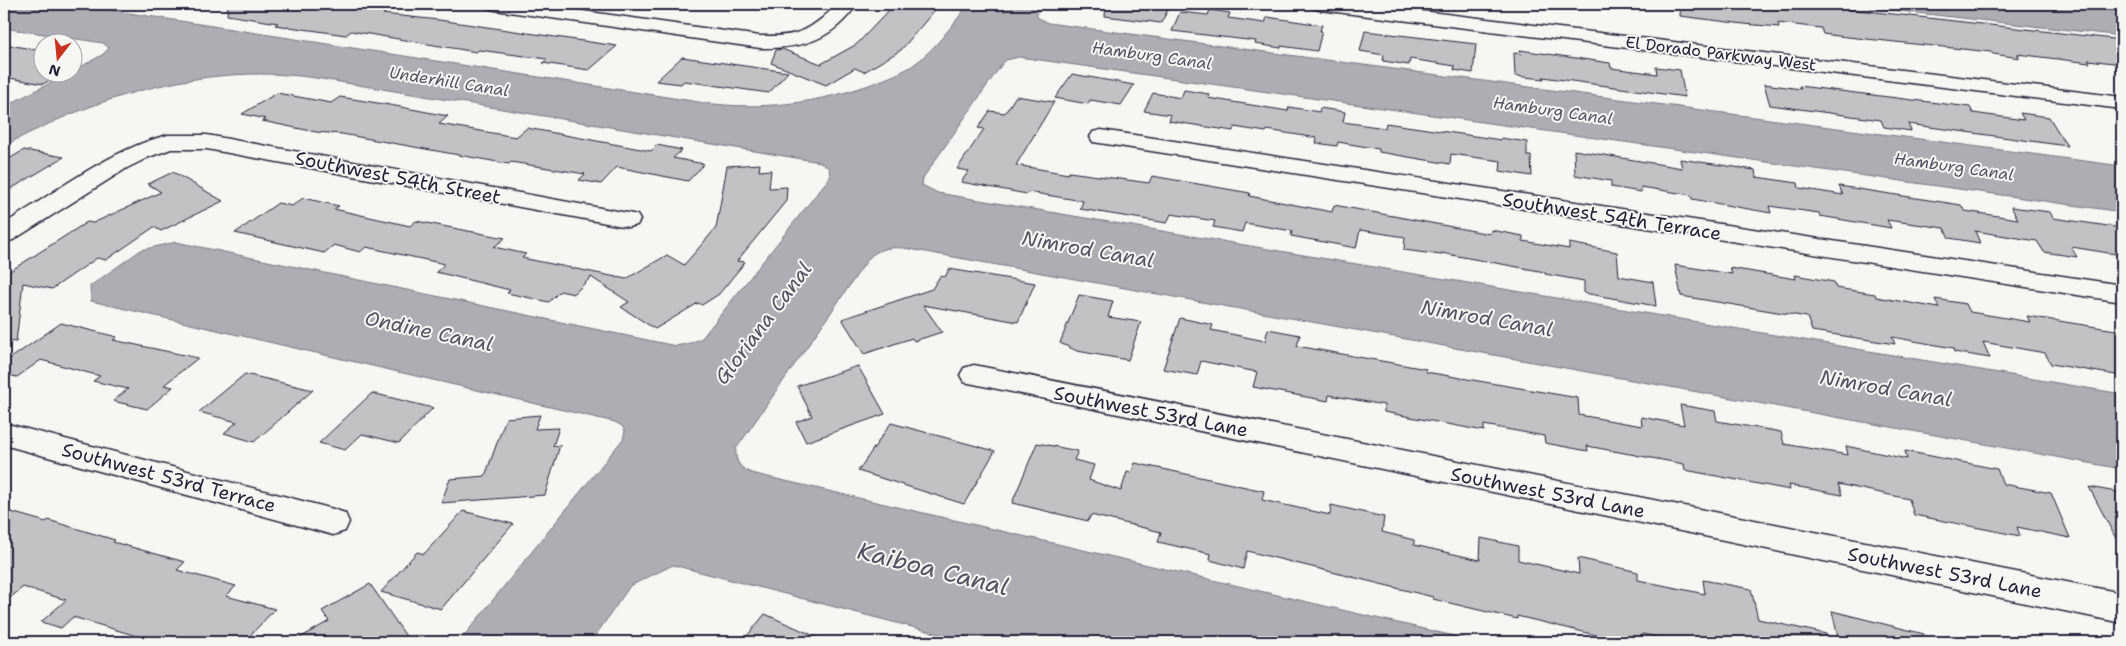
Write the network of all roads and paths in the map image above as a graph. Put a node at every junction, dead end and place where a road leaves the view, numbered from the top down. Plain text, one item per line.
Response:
1 (495, 4) edge
2 (848, 4) edge
3 (1320, 4) edge
4 (1437, 8) edge
5 (1945, 74) junction
6 (2122, 88) edge
7 (2122, 103) edge
8 (1101, 137) dead end
9 (628, 220) dead end
10 (4, 235) edge
11 (2122, 294) edge
12 (974, 375) dead end
13 (4, 434) edge
14 (334, 522) dead end
15 (2122, 608) edge

1 - 2 street
3 - 4 street, El Dorado Parkway West
4 - 5 street, El Dorado Parkway West
5 - 6 street, El Dorado Parkway West
5 - 7 street, El Dorado Parkway West
8 - 11 street, Southwest 54th Terrace
9 - 10 street, Southwest 54th Street
12 - 15 street, Southwest 53rd Lane
13 - 14 street, Southwest 53rd Terrace

